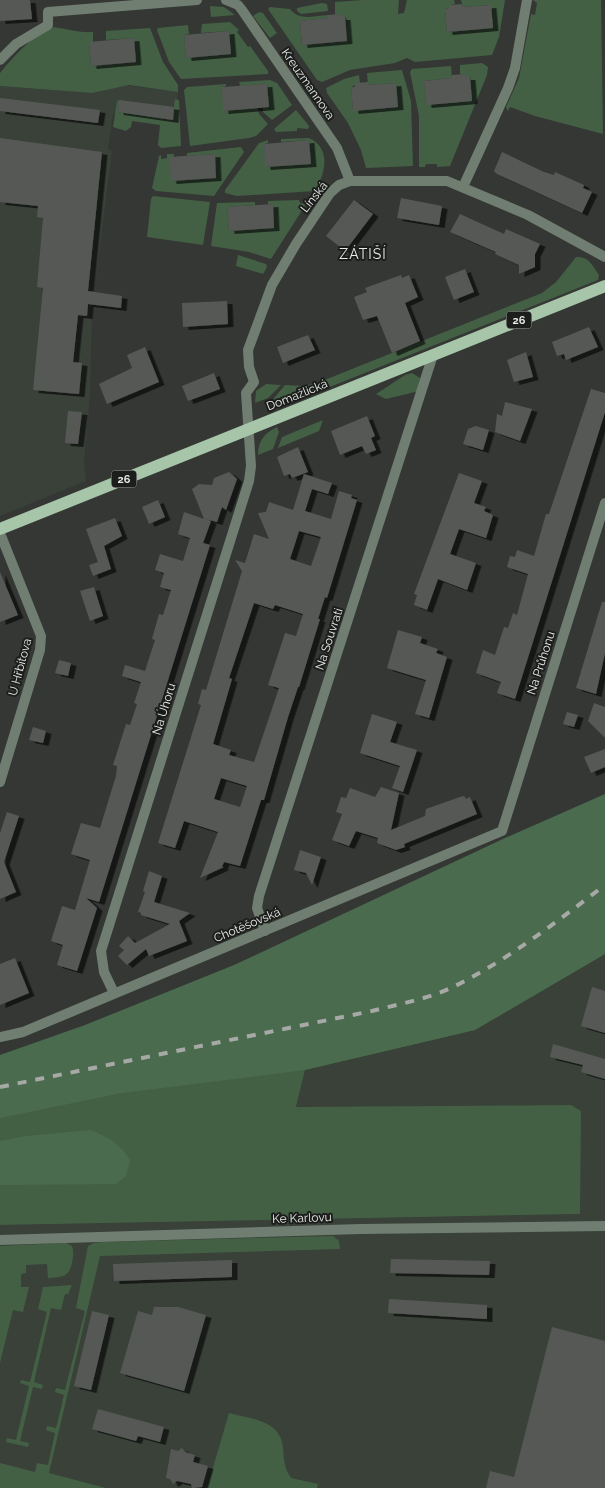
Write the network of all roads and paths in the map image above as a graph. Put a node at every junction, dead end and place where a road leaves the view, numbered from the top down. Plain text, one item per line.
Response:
1 (197, 0) edge
2 (226, 0) edge
3 (527, 0) edge
4 (241, 3) edge
5 (0, 60) edge
6 (350, 180) junction
7 (463, 187) junction
8 (605, 257) edge
9 (605, 286) edge
10 (433, 355) junction
11 (248, 430) junction
12 (605, 503) edge
13 (0, 531) edge
14 (0, 782) edge
15 (502, 831) joint
16 (265, 931) junction
17 (114, 993) junction
18 (0, 1037) edge
19 (605, 1226) edge
20 (0, 1240) edge

1 - 5 street
2 - 4 street, Kreuzmannova
3 - 7 street
4 - 6 street, Kreuzmannova
6 - 7 street
6 - 11 street, Línská
7 - 8 street
9 - 10 main road, Domažlická / 26
10 - 11 main road, Domažlická / 26
10 - 16 street, Na Souvrati
11 - 13 main road, Domažlická / 26
11 - 17 street, Na Úhoru
12 - 15 street, Na Průhonu
13 - 14 street, U Hřbitova
15 - 16 street, Chotěšovská
16 - 17 street, Chotěšovská
17 - 18 street, Chotěšovská
19 - 20 street, Ke Karlovu

